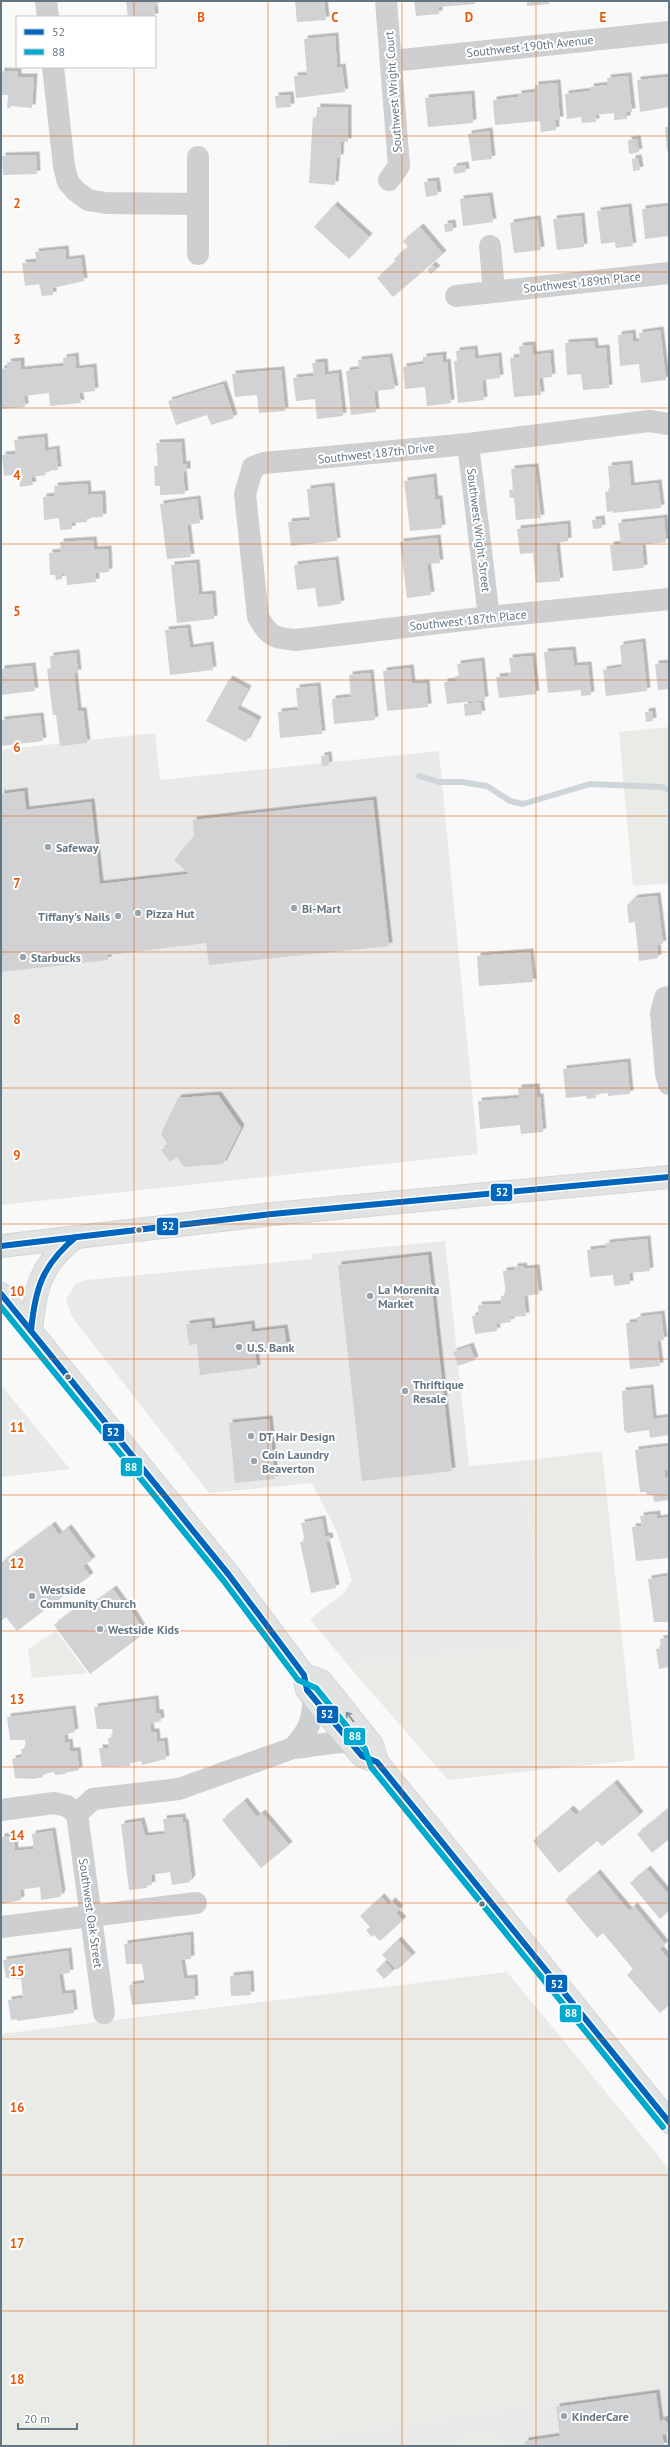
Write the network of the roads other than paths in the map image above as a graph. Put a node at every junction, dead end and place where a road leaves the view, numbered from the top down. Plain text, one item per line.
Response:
1 (46, 1) edge
2 (386, 1) edge
3 (48, 16) edge
4 (669, 32) edge
5 (392, 61) junction
6 (53, 68) edge
7 (198, 157) dead end
8 (389, 180) dead end
9 (198, 204) junction
10 (490, 246) dead end
11 (198, 254) dead end
12 (669, 273) edge
13 (494, 292) junction
14 (456, 296) dead end
15 (669, 424) edge
16 (468, 444) junction
17 (669, 599) edge
18 (489, 617) junction
19 (268, 634) joint
20 (667, 998) edge
21 (669, 1084) edge
22 (669, 1178) edge
23 (76, 1236) junction
24 (1, 1246) edge
25 (1, 1294) edge
26 (31, 1331) junction
27 (304, 1675) junction
28 (313, 1697) junction
29 (350, 1742) junction
30 (293, 1748) junction
31 (377, 1762) junction
32 (1, 1810) edge
33 (77, 1814) junction
34 (196, 1903) dead end
35 (91, 1916) junction
36 (1, 1927) edge
37 (104, 2013) dead end
38 (669, 2122) edge

1 - 3 street
2 - 5 street, Southwest Wright Court
4 - 5 street, Southwest 190th Avenue
5 - 8 street, Southwest Wright Court
6 - 9 street
7 - 9 street
9 - 11 street
10 - 13 street
12 - 13 street, Southwest 189th Place
13 - 14 street, Southwest 189th Place
15 - 16 street, Southwest 187th Drive
16 - 18 street, Southwest Wright Street
16 - 19 street, Southwest 187th Drive
17 - 18 street, Southwest 187th Place
18 - 19 street, Southwest 187th Place
20 - 21 street
22 - 23 main road
23 - 24 main road
23 - 26 main road
25 - 26 main road
26 - 27 main road
27 - 28 main road
31 -> 27 main road
28 - 29 main road
28 - 30 street
29 - 30 street
29 - 31 main road
30 - 33 street
31 - 38 main road
32 - 33 street
33 - 35 street, Southwest Oak Street
34 - 35 street
35 - 36 street
35 - 37 street, Southwest Oak Street

